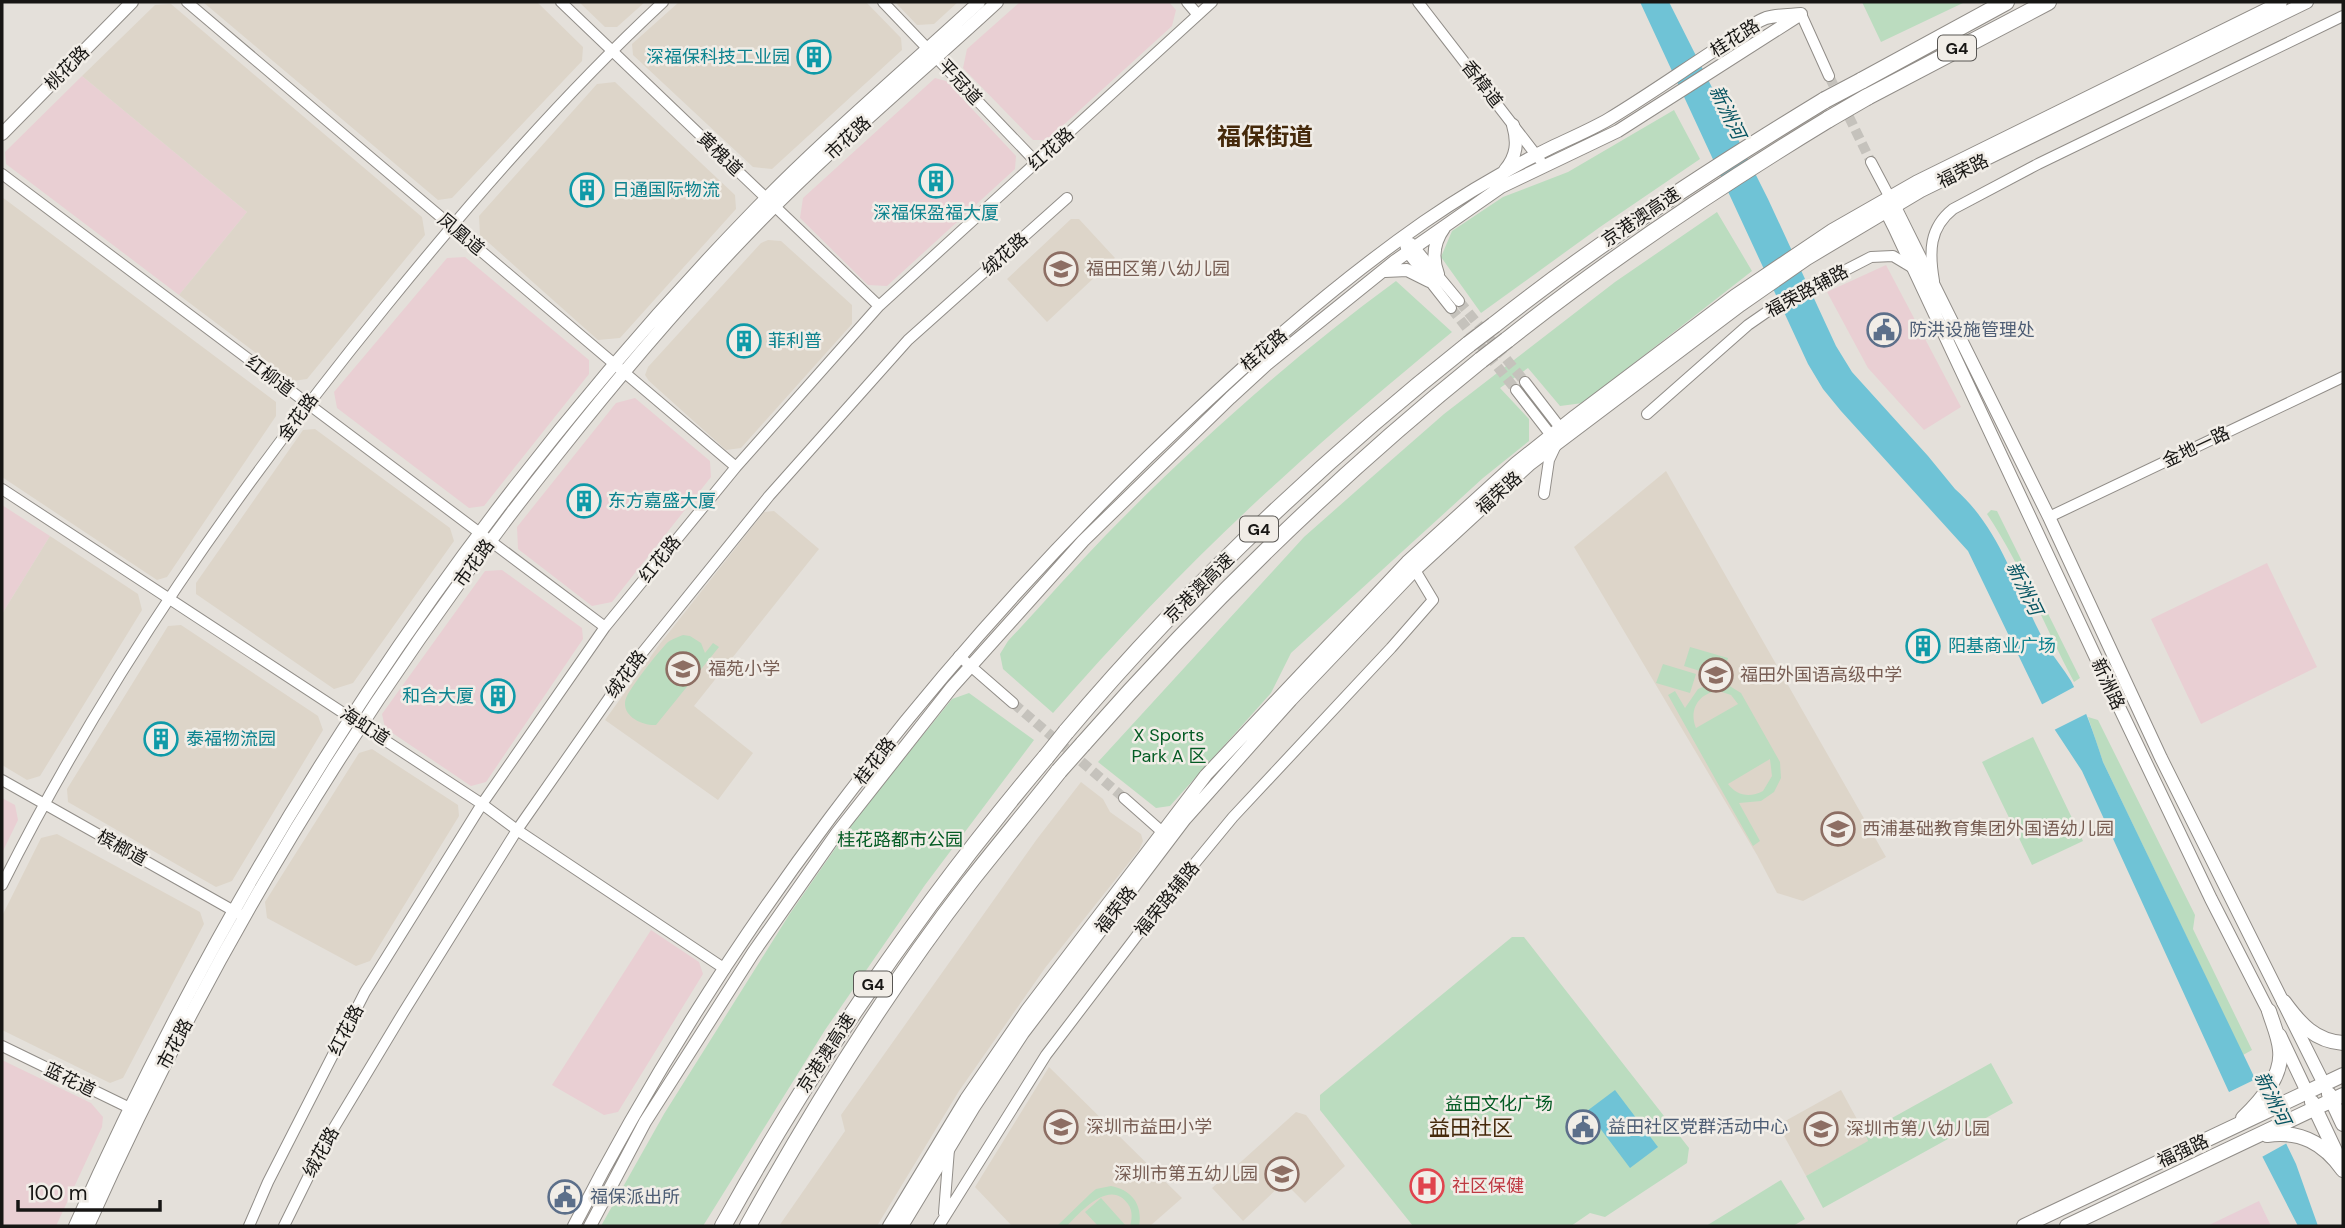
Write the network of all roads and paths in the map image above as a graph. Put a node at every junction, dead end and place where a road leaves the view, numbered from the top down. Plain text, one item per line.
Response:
1 (132, 2) edge
2 (187, 2) edge
3 (561, 2) edge
4 (663, 2) edge
5 (883, 2) edge
6 (979, 2) edge
7 (997, 2) edge
8 (1186, 2) edge
9 (1212, 2) edge
10 (1418, 2) edge
11 (2006, 2) edge
12 (2049, 2) edge
13 (2281, 2) edge
14 (2306, 2) edge
15 (1801, 14) junction
16 (1198, 15) junction
17 (2343, 16) edge
18 (1734, 38) junction
19 (611, 50) junction
20 (1742, 50) junction
21 (932, 53) junction
22 (1829, 76) tunnel mouth
23 (1513, 125) junction
24 (2, 135) edge
25 (1536, 155) junction
26 (1036, 162) junction
27 (1871, 162) tunnel mouth
28 (1545, 167) junction
29 (2, 174) edge
30 (1501, 174) junction
31 (1067, 198) dead end
32 (770, 202) junction
33 (1890, 204) junction
34 (1447, 224) junction
35 (451, 226) junction
36 (1404, 237) junction
37 (1411, 249) junction
38 (1913, 268) junction
39 (1381, 272) junction
40 (1434, 278) junction
41 (1934, 283) junction
42 (1455, 304) tunnel mouth
43 (879, 306) junction
44 (619, 368) junction
45 (2343, 377) edge
46 (1525, 382) tunnel mouth
47 (1516, 390) tunnel mouth
48 (307, 404) junction
49 (1647, 414) dead end
50 (1559, 435) junction
51 (736, 467) junction
52 (2, 489) edge
53 (1544, 494) dead end
54 (2049, 517) junction
55 (485, 537) junction
56 (1415, 570) junction
57 (169, 597) junction
58 (605, 627) junction
59 (959, 656) junction
60 (970, 666) junction
61 (1013, 703) tunnel mouth
62 (356, 721) junction
63 (2, 780) edge
64 (1124, 799) tunnel mouth
65 (43, 804) junction
66 (482, 804) junction
67 (517, 830) junction
68 (1166, 835) junction
69 (2, 885) edge
70 (238, 913) junction
71 (725, 968) junction
72 (2284, 1002) junction
73 (2269, 1011) junction
74 (2343, 1043) edge
75 (2, 1046) edge
76 (2343, 1075) edge
77 (2324, 1084) junction
78 (2307, 1092) junction
79 (2337, 1098) edge
80 (2315, 1108) junction
81 (134, 1110) junction
82 (2343, 1124) edge
83 (2228, 1130) junction
84 (2259, 1136) junction
85 (950, 1146) junction
86 (2343, 1169) edge
87 (942, 1221) edge
88 (75, 1226) edge
89 (88, 1226) edge
90 (249, 1226) edge
91 (284, 1226) edge
92 (574, 1226) edge
93 (590, 1226) edge
94 (723, 1226) edge
95 (748, 1226) edge
96 (889, 1226) edge
97 (902, 1226) edge
98 (2024, 1226) edge
99 (2067, 1226) edge

1 - 24 main road, 桃花路
2 - 35 street, 凤凰道
3 - 19 street, 黄槐道
4 - 19 street, 金花路
5 - 21 street, 平冠道
6 - 21 main road, 市花路
7 - 21 main road, 市花路
8 - 16 street
9 - 16 street, 红花路
10 - 23 street, 香樟道
11 - 94 highway, 京港澳高速 / G4, bridge
12 - 95 highway, 京港澳高速 / G4, bridge
13 - 33 main road, 福荣路
14 - 33 main road, 福荣路
15 - 18 main road, 桂花路
15 - 20 main road, 桂花路
15 - 22 street
16 - 26 street, 红花路
17 - 41 street
18 - 20 street
18 - 25 main road, 桂花路
19 - 32 street, 黄槐道
19 - 35 street, 金花路
20 - 28 main road, 桂花路
21 - 26 street, 平冠道
21 - 32 main road, 市花路
23 - 25 street, 香樟道
23 - 30 main road
25 - 28 street, 香樟道
25 - 30 main road, 桂花路
26 - 43 street, 红花路
27 - 33 street, 新洲路
28 - 34 main road, 桂花路
29 - 48 street, 红柳道
30 - 36 main road, 桂花路
31 - 67 street, 绒花路
32 - 43 street, 黄槐道
32 - 44 main road, 市花路
33 - 38 main road, 新洲路
33 - 41 main road, 新洲路
33 - 50 main road, 福荣路
34 - 37 main road, 桂花路
34 - 40 main road
35 - 44 street, 凤凰道
35 - 48 street, 金花路
36 - 37 street
36 - 59 main road, 桂花路
37 - 39 main road, 桂花路
37 - 40 street
38 - 49 street, 福荣路辅路
38 - 73 main road, 新洲路
39 - 40 main road
39 - 60 main road, 桂花路
40 - 42 street
41 - 54 main road, 新洲路
43 - 51 street, 红花路
44 - 51 street, 凤凰道
44 - 55 main road, 市花路
45 - 54 street, 金地一路
46 - 50 street
47 - 50 street
48 - 55 street, 红柳道
48 - 57 street, 金花路
50 - 53 street
50 - 56 main road, 福荣路
50 - 68 main road, 福荣路
51 - 58 street, 红花路
52 - 57 street, 海虹道
54 - 72 main road, 新洲路
55 - 58 street, 红柳道
55 - 62 main road, 市花路
56 - 68 main road, 福荣路
56 - 87 street, 福荣路辅路
57 - 62 street, 海虹道
57 - 65 street, 金花路
58 - 66 street, 红花路
59 - 60 street
59 - 71 main road, 桂花路
60 - 61 street
60 - 93 main road, 桂花路
62 - 66 street, 海虹道
62 - 70 main road, 市花路
63 - 65 street, 槟榔道
64 - 68 street
65 - 69 street, 金花路
65 - 70 street, 槟榔道
66 - 67 street, 海虹道
66 - 90 street, 红花路
67 - 71 street, 海虹道
67 - 91 street, 绒花路
68 - 85 main road, 福荣路
68 - 96 main road, 福荣路
70 - 81 main road, 市花路
71 - 92 main road, 桂花路
72 - 74 main road
72 - 77 main road, 新洲路
73 - 78 main road, 新洲路
73 - 83 main road
75 - 81 street, 蓝花道
76 - 77 main road, 福强路
77 - 78 main road, 福强路
77 - 79 main road, 新洲路
78 - 80 main road, 新洲路
78 - 83 main road, 福强路
79 - 80 main road, 福强路
79 - 82 main road, 新洲路
80 - 84 main road, 福强路
80 - 86 main road, 新洲路
81 - 88 main road, 市花路
81 - 89 main road, 市花路
83 - 98 main road, 福强路
84 - 86 main road
84 - 99 main road, 福强路
85 - 87 street
85 - 97 main road, 福荣路

